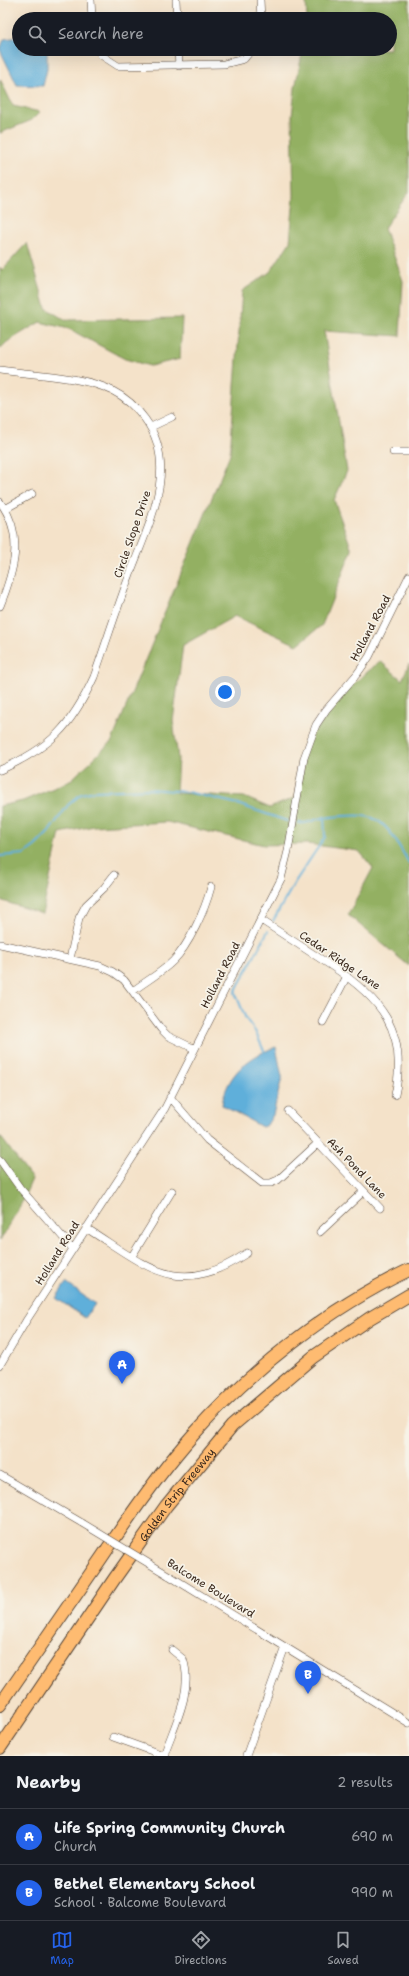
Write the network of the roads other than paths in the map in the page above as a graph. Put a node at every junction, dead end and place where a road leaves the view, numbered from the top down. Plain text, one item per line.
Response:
1 (91, 0) edge
2 (176, 0) edge
3 (260, 0) edge
4 (92, 12) edge
5 (177, 12) edge
6 (260, 12) edge
7 (101, 56) edge
8 (178, 56) edge
9 (246, 56) edge
10 (179, 66) junction
11 (0, 370) edge
12 (172, 417) dead end
13 (151, 427) junction
14 (393, 452) dead end
15 (409, 452) edge
16 (32, 494) dead end
17 (0, 502) edge
18 (5, 509) junction
19 (409, 576) edge
20 (0, 606) edge
21 (0, 770) edge
22 (114, 875) dead end
23 (211, 888) dead end
24 (261, 920) junction
25 (0, 944) edge
26 (70, 959) junction
27 (347, 976) junction
28 (133, 991) junction
29 (323, 1022) dead end
30 (400, 1028) dead end
31 (405, 1044) dead end
32 (194, 1049) junction
33 (395, 1095) dead end
34 (170, 1097) junction
35 (288, 1111) dead end
36 (318, 1143) junction
37 (0, 1160) edge
38 (172, 1191) dead end
39 (364, 1191) junction
40 (380, 1208) dead end
41 (86, 1228) junction
42 (320, 1232) dead end
43 (73, 1249) junction
44 (247, 1254) dead end
45 (132, 1256) junction
46 (409, 1270) edge
47 (409, 1295) edge
48 (0, 1365) edge
49 (0, 1475) edge
50 (285, 1647) junction
51 (172, 1650) dead end
52 (0, 1705) edge
53 (409, 1723) edge
54 (113, 1737) dead end
55 (0, 1748) edge
56 (165, 1756) edge
57 (246, 1756) edge

1 - 4 street
2 - 5 street
3 - 6 street
7 - 10 street
8 - 10 street
9 - 10 street
11 - 13 street, Circle Slope Drive
12 - 13 street
13 - 21 street, Circle Slope Drive
14 - 15 street
16 - 18 street
17 - 18 street
18 - 20 street
19 - 24 street, Holland Road
22 - 26 street
23 - 28 street
24 - 27 street, Cedar Ridge Lane
24 - 32 street, Holland Road
25 - 26 street
26 - 28 street
27 - 29 street
27 - 30 street, Cedar Ridge Lane
28 - 32 street
31 - 33 street
32 - 34 street, Holland Road
34 - 36 street
34 - 41 street, Holland Road
35 - 36 street, Ash Pond Lane
36 - 39 street, Ash Pond Lane
37 - 43 street
38 - 45 street
39 - 40 street, Ash Pond Lane
39 - 42 street
41 - 43 street, Holland Road
41 - 45 street
43 - 48 street, Holland Road
44 - 45 street
46 - 52 highway
47 - 55 highway, Golden Strip Freeway
49 - 50 street, Balcome Boulevard, bridge
50 - 53 street, Balcome Boulevard
50 - 57 street
51 - 56 street
54 - 56 street

